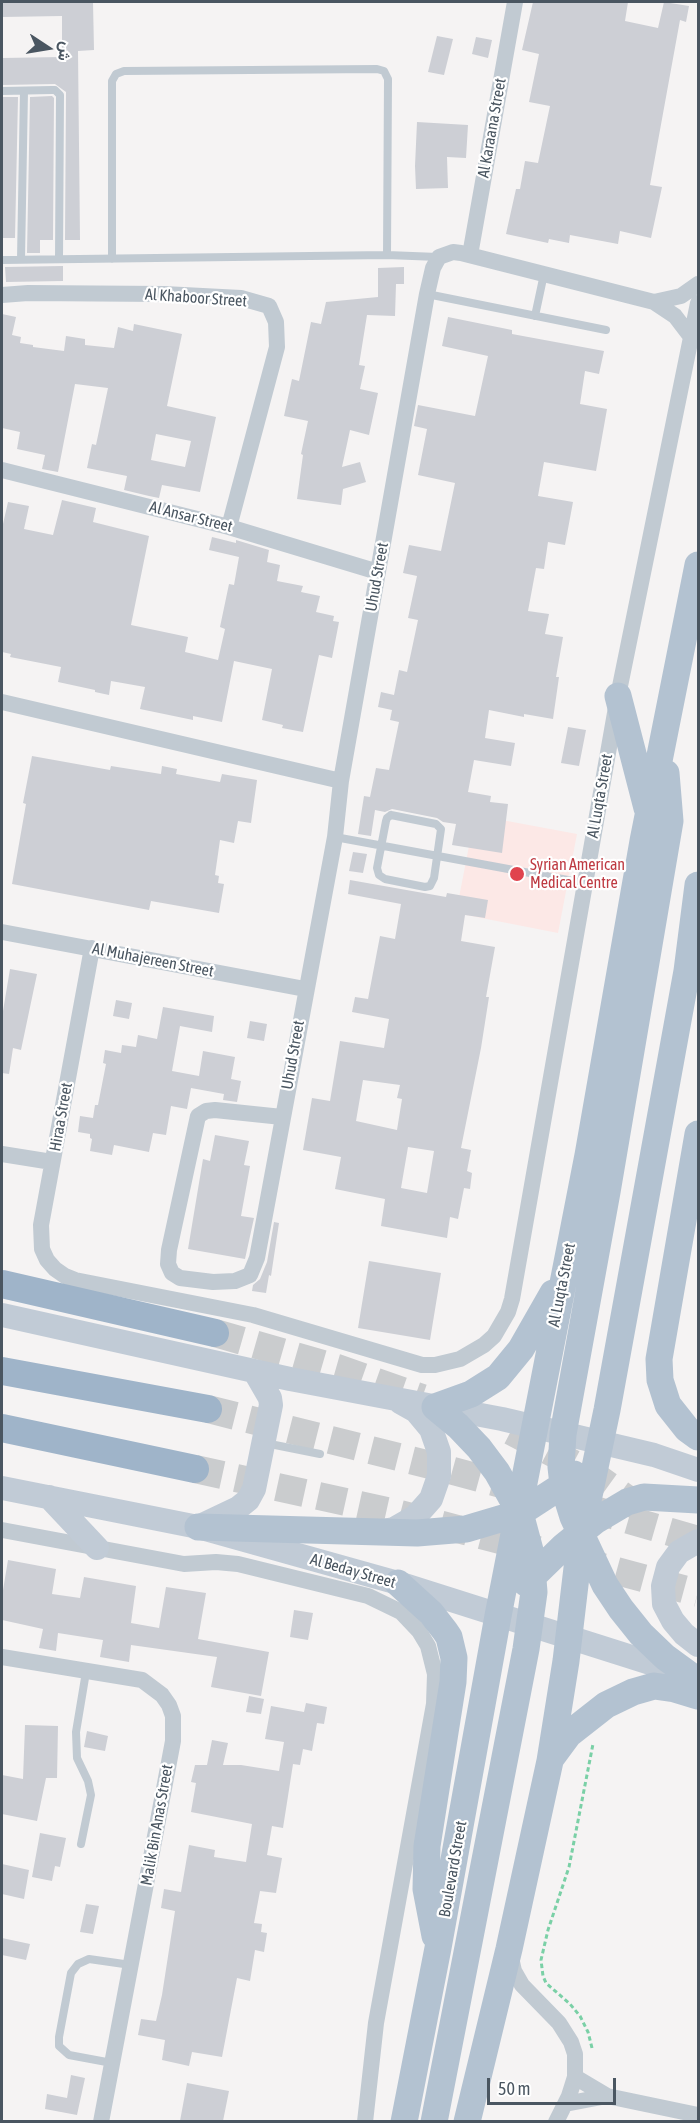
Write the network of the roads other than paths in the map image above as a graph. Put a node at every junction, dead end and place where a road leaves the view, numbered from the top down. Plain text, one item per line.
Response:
1 (515, 2) edge
2 (24, 91) junction
3 (2, 92) edge
4 (387, 255) junction
5 (470, 255) junction
6 (439, 257) junction
7 (21, 259) junction
8 (59, 259) junction
9 (112, 259) junction
10 (2, 260) edge
11 (544, 274) junction
12 (699, 284) edge
13 (427, 294) junction
14 (2, 295) edge
15 (654, 302) junction
16 (699, 303) edge
17 (535, 316) junction
18 (606, 330) dead end
19 (691, 337) junction
20 (2, 470) edge
21 (229, 526) junction
22 (699, 565) edge
23 (378, 572) junction
24 (618, 696) junction
25 (2, 702) edge
26 (664, 743) junction
27 (341, 781) junction
28 (649, 814) junction
29 (334, 837) junction
30 (381, 846) junction
31 (438, 856) junction
32 (584, 883) junction
33 (698, 895) edge
34 (2, 932) edge
35 (92, 948) junction
36 (305, 989) junction
37 (282, 1117) junction
38 (699, 1134) edge
39 (2, 1154) edge
40 (52, 1162) junction
41 (565, 1271) junction
42 (65, 1276) joint
43 (2, 1284) edge
44 (2, 1315) edge
45 (215, 1333) tunnel mouth
46 (2, 1371) edge
47 (255, 1372) junction
48 (394, 1399) junction
49 (435, 1407) junction
50 (208, 1409) tunnel mouth
51 (535, 1427) junction
52 (2, 1428) edge
53 (563, 1434) junction
54 (699, 1437) edge
55 (264, 1443) junction
56 (600, 1443) junction
57 (320, 1454) dead end
58 (195, 1469) tunnel mouth
59 (699, 1470) edge
60 (563, 1485) junction
61 (2, 1488) edge
62 (49, 1497) junction
63 (699, 1500) edge
64 (520, 1513) junction
65 (198, 1527) junction
66 (2, 1530) edge
67 (370, 1532) junction
68 (581, 1534) junction
69 (699, 1541) edge
70 (97, 1548) junction
71 (534, 1575) junction
72 (398, 1583) junction
73 (498, 1616) junction
74 (530, 1626) junction
75 (567, 1638) junction
76 (699, 1645) edge
77 (2, 1657) edge
78 (86, 1672) junction
79 (696, 1684) edge
80 (550, 1761) junction
81 (81, 1844) dead end
82 (438, 1948) junction
83 (509, 1948) junction
84 (131, 1965) junction
85 (112, 2063) junction
86 (575, 2076) junction
87 (607, 2096) junction
88 (565, 2104) junction
89 (699, 2115) edge
90 (101, 2121) edge
91 (365, 2121) edge
92 (404, 2121) edge
93 (435, 2121) edge
94 (467, 2121) edge
95 (556, 2121) edge

1 - 5 street, Al Karaana Street
2 - 3 lane
2 - 7 lane
2 - 8 lane
4 - 6 lane
4 - 9 lane
4 - 9 lane
5 - 6 street
5 - 11 street
6 - 13 street, Uhud Street
7 - 8 lane
7 - 10 lane
8 - 9 lane
11 - 15 street
11 - 17 lane
12 - 15 street
13 - 17 lane
13 - 23 street, Uhud Street
14 - 21 street, Al Khaboor Street
15 - 19 street
16 - 19 street, Al Luqta Street
17 - 18 lane
19 - 24 street, Al Luqta Street
20 - 21 street, Al Ansar Street
21 - 23 street, Al Ansar Street
22 - 26 main road, Al Luqta Street
23 - 27 street, Uhud Street
24 - 28 main road
24 - 32 street, Al Luqta Street
25 - 27 street
26 - 28 main road, Al Luqta Street
26 - 53 main road
27 - 29 street, Uhud Street
28 - 41 main road, Al Luqta Street
29 - 30 lane
29 - 36 street, Uhud Street
30 - 31 lane
30 - 31 lane
30 - 31 lane
31 - 32 lane
32 - 42 street, Al Luqta Street
33 - 56 main road
34 - 35 street, Al Muhajereen Street
35 - 36 street, Al Muhajereen Street
35 - 40 street, Hiraa Street
36 - 37 street, Uhud Street
37 - 37 street, Uhud Street
38 - 54 main road
39 - 40 street
40 - 42 street, Hiraa Street
41 - 49 main road
41 - 51 main road, Al Luqta Street
43 - 45 highway
44 - 47 main road
46 - 50 highway
47 - 48 main road
47 - 55 main road
48 - 49 main road
48 - 67 main road
49 - 51 main road
49 - 64 main road
51 - 53 main road
51 - 64 main road, Al Luqta Street
52 - 58 highway
53 - 56 main road
53 - 60 main road
55 - 57 lane
55 - 65 main road
56 - 59 main road
56 - 60 main road
56 - 68 main road
60 - 64 main road
60 - 68 main road
61 - 62 main road, Al Beday Street
62 - 65 main road, Al Beday Street
62 - 70 main road
63 - 68 main road
64 - 67 main road
64 - 71 main road
64 - 73 main road, Al Luqta Street
65 - 67 main road
65 - 72 main road, Al Beday Street
66 - 70 street, Al Beday Street
68 - 71 main road
68 - 75 main road
68 - 79 main road
69 - 76 main road
70 - 91 street, Al Beday Street
71 - 73 main road
71 - 74 main road
72 - 73 main road, Al Beday Street
72 - 82 main road
73 - 74 main road, Al Beday Street
73 - 82 main road, Boulevard Street
74 - 75 main road, Al Beday Street
74 - 93 main road
75 - 79 main road, Al Beday Street
75 - 80 main road
77 - 78 street, Malik Bin Anas Street
78 - 81 lane
78 - 84 street, Malik Bin Anas Street
79 - 80 main road
80 - 83 main road
82 - 92 main road, Boulevard Street
83 - 86 street
83 - 94 main road
84 - 85 street, Malik Bin Anas Street
84 - 85 lane
85 - 90 street, Malik Bin Anas Street
86 - 87 street
86 - 88 street
87 - 88 street
87 - 89 street
88 - 95 street

